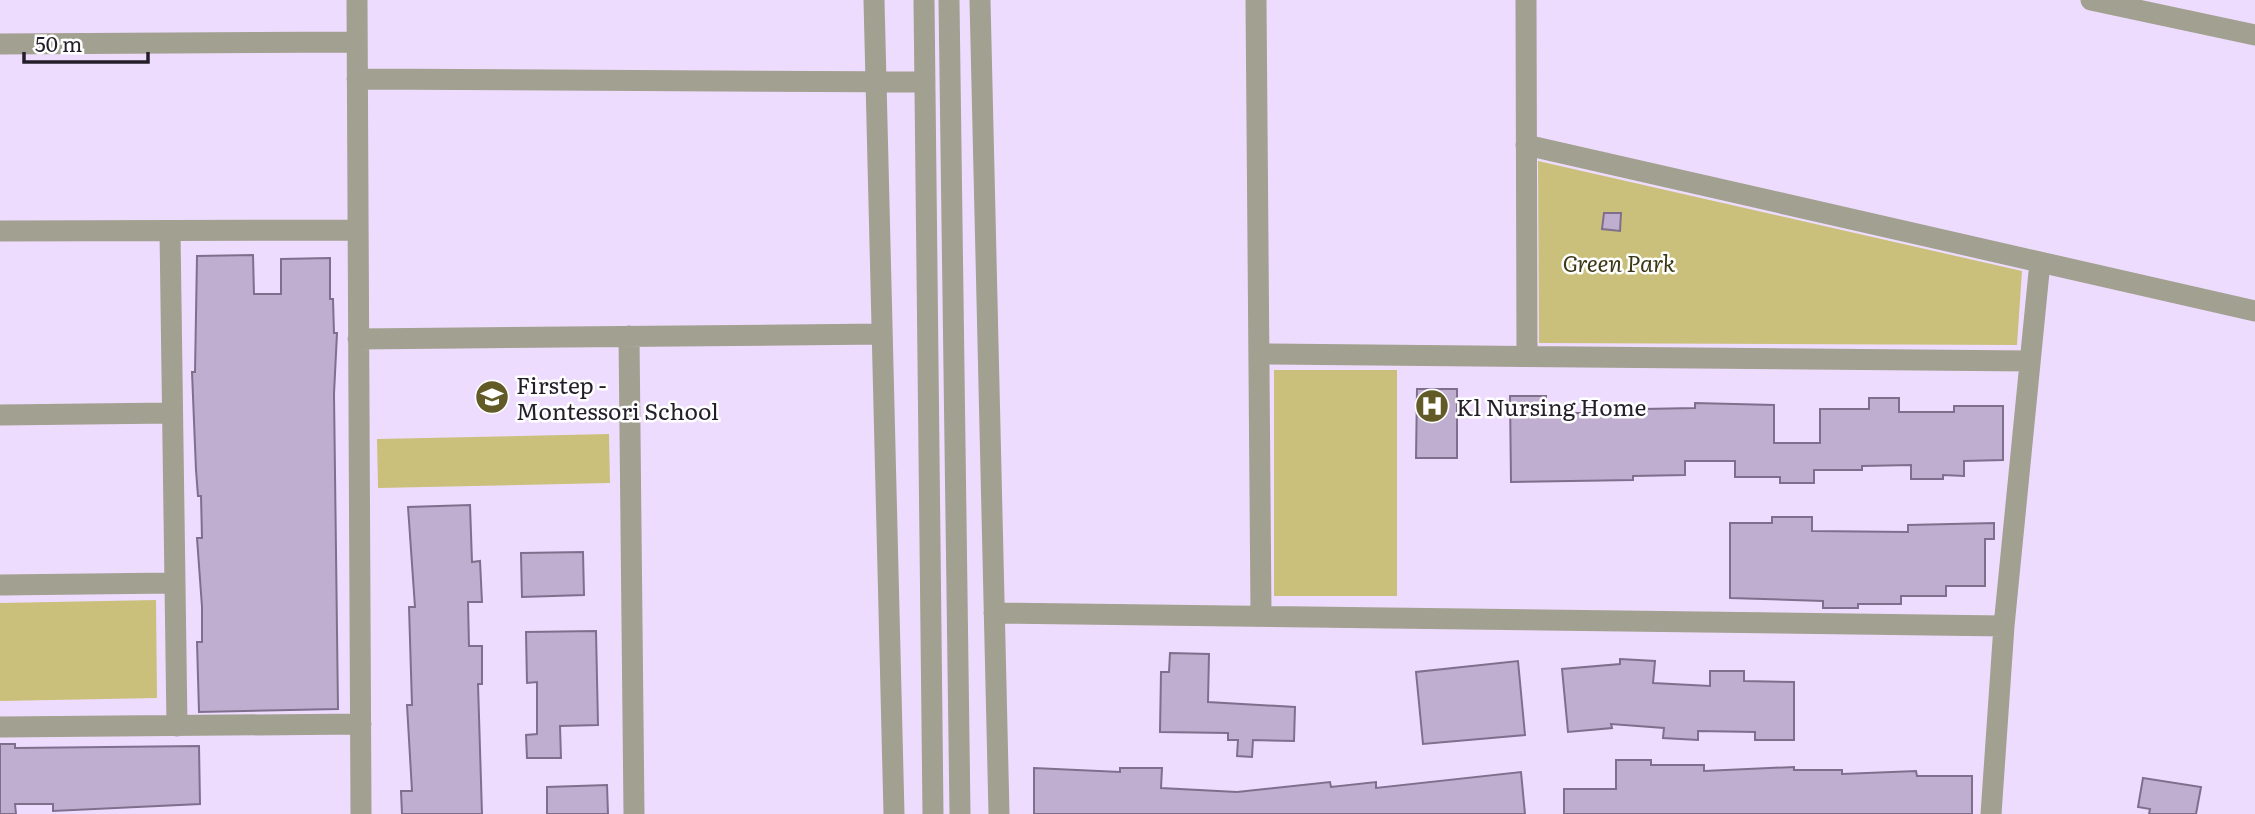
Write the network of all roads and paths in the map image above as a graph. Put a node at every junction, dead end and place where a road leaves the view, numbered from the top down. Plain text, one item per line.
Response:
1 (357, 0) edge
2 (874, 0) edge
3 (924, 0) edge
4 (949, 0) edge
5 (980, 0) edge
6 (1256, 0) edge
7 (1526, 0) edge
8 (2091, 0) edge
9 (2255, 35) edge
10 (357, 42) junction
11 (0, 44) edge
12 (357, 79) junction
13 (876, 82) junction
14 (925, 82) junction
15 (1526, 145) junction
16 (358, 230) junction
17 (0, 231) edge
18 (170, 231) junction
19 (2040, 262) junction
20 (2255, 311) edge
21 (882, 334) junction
22 (629, 336) junction
23 (358, 339) junction
24 (1259, 354) junction
25 (1527, 356) junction
26 (2030, 361) junction
27 (172, 413) junction
28 (0, 415) edge
29 (174, 583) junction
30 (0, 585) edge
31 (994, 612) junction
32 (1261, 615) junction
33 (2004, 626) junction
34 (361, 724) junction
35 (177, 726) junction
36 (0, 727) edge
37 (361, 814) edge
38 (634, 814) edge
39 (894, 814) edge
40 (933, 814) edge
41 (960, 814) edge
42 (999, 814) edge
43 (1991, 814) edge

1 - 10 street
2 - 13 street
3 - 14 street
4 - 41 street
5 - 31 street
6 - 24 street
7 - 15 street
8 - 9 street
10 - 11 street
10 - 12 street
12 - 13 street
12 - 16 street
13 - 14 street
13 - 21 street
14 - 40 street
15 - 19 street
15 - 25 street
16 - 18 street
16 - 23 street
17 - 18 street
18 - 27 street
19 - 20 street
19 - 26 street
21 - 22 street
21 - 39 street
22 - 23 street
22 - 38 street
23 - 34 street
24 - 25 street
24 - 32 street
25 - 26 street
26 - 33 street
27 - 28 street
27 - 29 street
29 - 30 street
29 - 35 street
31 - 32 street
31 - 42 street
32 - 33 street
33 - 43 street
34 - 35 street
34 - 37 street
35 - 36 street

